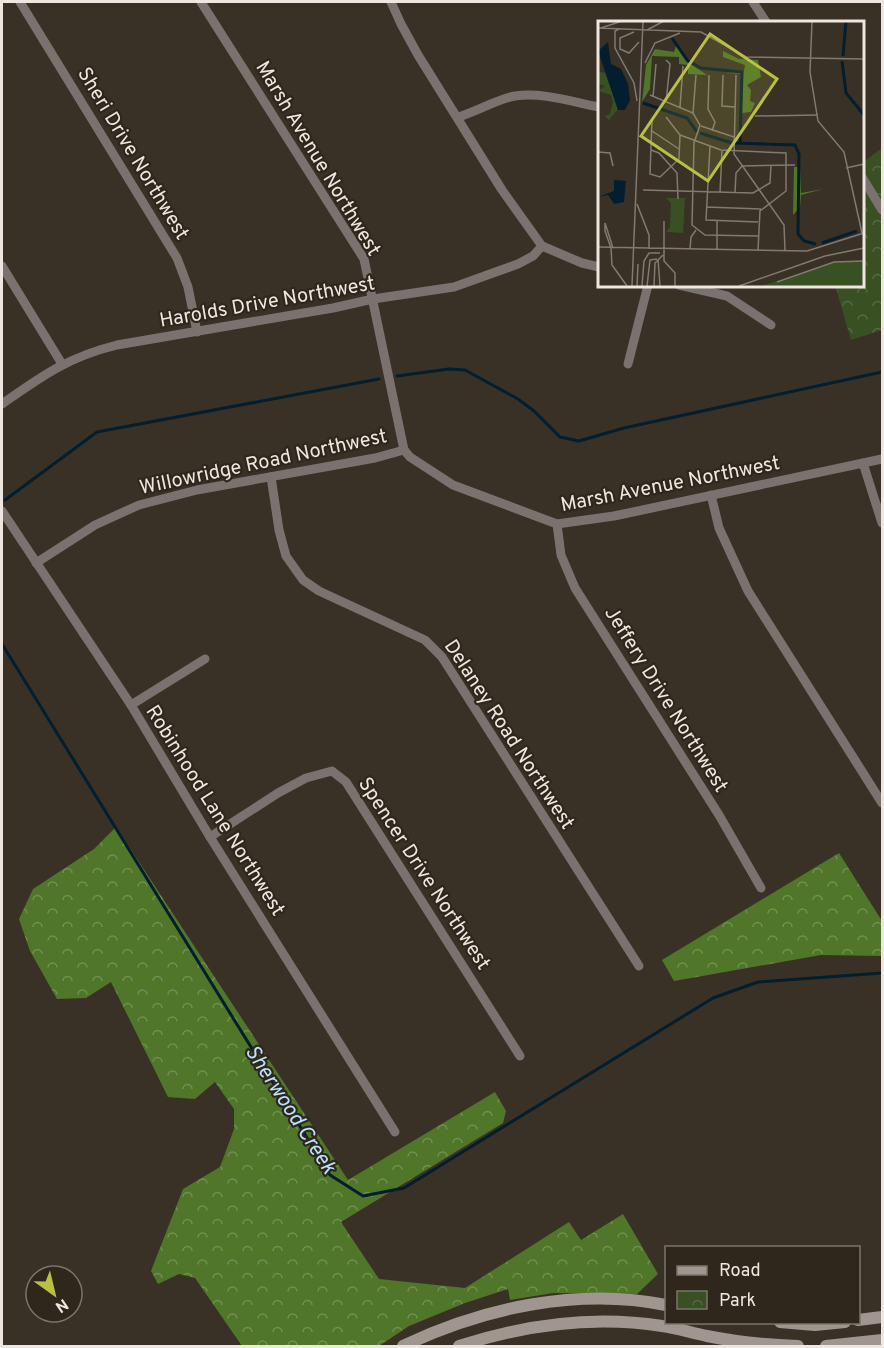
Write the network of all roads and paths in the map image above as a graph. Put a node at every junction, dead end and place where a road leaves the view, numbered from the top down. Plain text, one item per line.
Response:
1 (20, 2) edge
2 (201, 2) edge
3 (391, 2) edge
4 (753, 2) edge
5 (765, 21) edge
6 (598, 107) edge
7 (458, 117) junction
8 (863, 180) edge
9 (882, 210) edge
10 (542, 246) junction
11 (2, 266) edge
12 (598, 267) edge
13 (648, 286) edge
14 (683, 286) edge
15 (373, 299) junction
16 (771, 325) dead end
17 (197, 332) junction
18 (62, 364) junction
19 (628, 364) dead end
20 (2, 404) edge
21 (404, 450) junction
22 (882, 459) edge
23 (863, 463) junction
24 (271, 477) junction
25 (711, 495) junction
26 (2, 511) edge
27 (882, 523) edge
28 (557, 524) junction
29 (36, 563) junction
30 (204, 659) dead end
31 (131, 705) junction
32 (882, 803) edge
33 (210, 837) junction
34 (761, 888) dead end
35 (639, 966) dead end
36 (520, 1056) dead end
37 (395, 1132) dead end
38 (665, 1305) edge
39 (882, 1317) edge
40 (860, 1320) edge
41 (798, 1324) edge
42 (830, 1324) edge
43 (882, 1340) edge
44 (403, 1347) edge
45 (459, 1347) edge
46 (798, 1347) edge
47 (826, 1347) edge

1 - 17 street, Sheri Drive Northwest
2 - 15 street, Marsh Avenue Northwest
3 - 7 street
4 - 5 street
6 - 7 street
7 - 10 street
8 - 9 street
10 - 12 street
10 - 15 street, Harolds Drive Northwest
11 - 18 street
13 - 19 street
14 - 16 street
15 - 17 street, Harolds Drive Northwest
15 - 21 street, Marsh Avenue Northwest
17 - 18 street, Harolds Drive Northwest
18 - 20 street, Harolds Drive Northwest
21 - 24 street, Willowridge Road Northwest
21 - 28 street, Marsh Avenue Northwest
22 - 23 street, Marsh Avenue Northwest
23 - 25 street, Marsh Avenue Northwest
23 - 27 street
24 - 29 street, Willowridge Road Northwest
24 - 35 street, Delaney Road Northwest
25 - 28 street, Marsh Avenue Northwest
25 - 32 street
26 - 29 street, Robinhood Lane Northwest
28 - 34 street, Jeffery Drive Northwest
29 - 31 street, Robinhood Lane Northwest
30 - 31 street
31 - 33 street, Robinhood Lane Northwest
33 - 36 street, Spencer Drive Northwest
33 - 37 street, Robinhood Lane Northwest
38 - 44 main road
39 - 40 main road
41 - 42 main road
43 - 47 main road
45 - 46 main road

